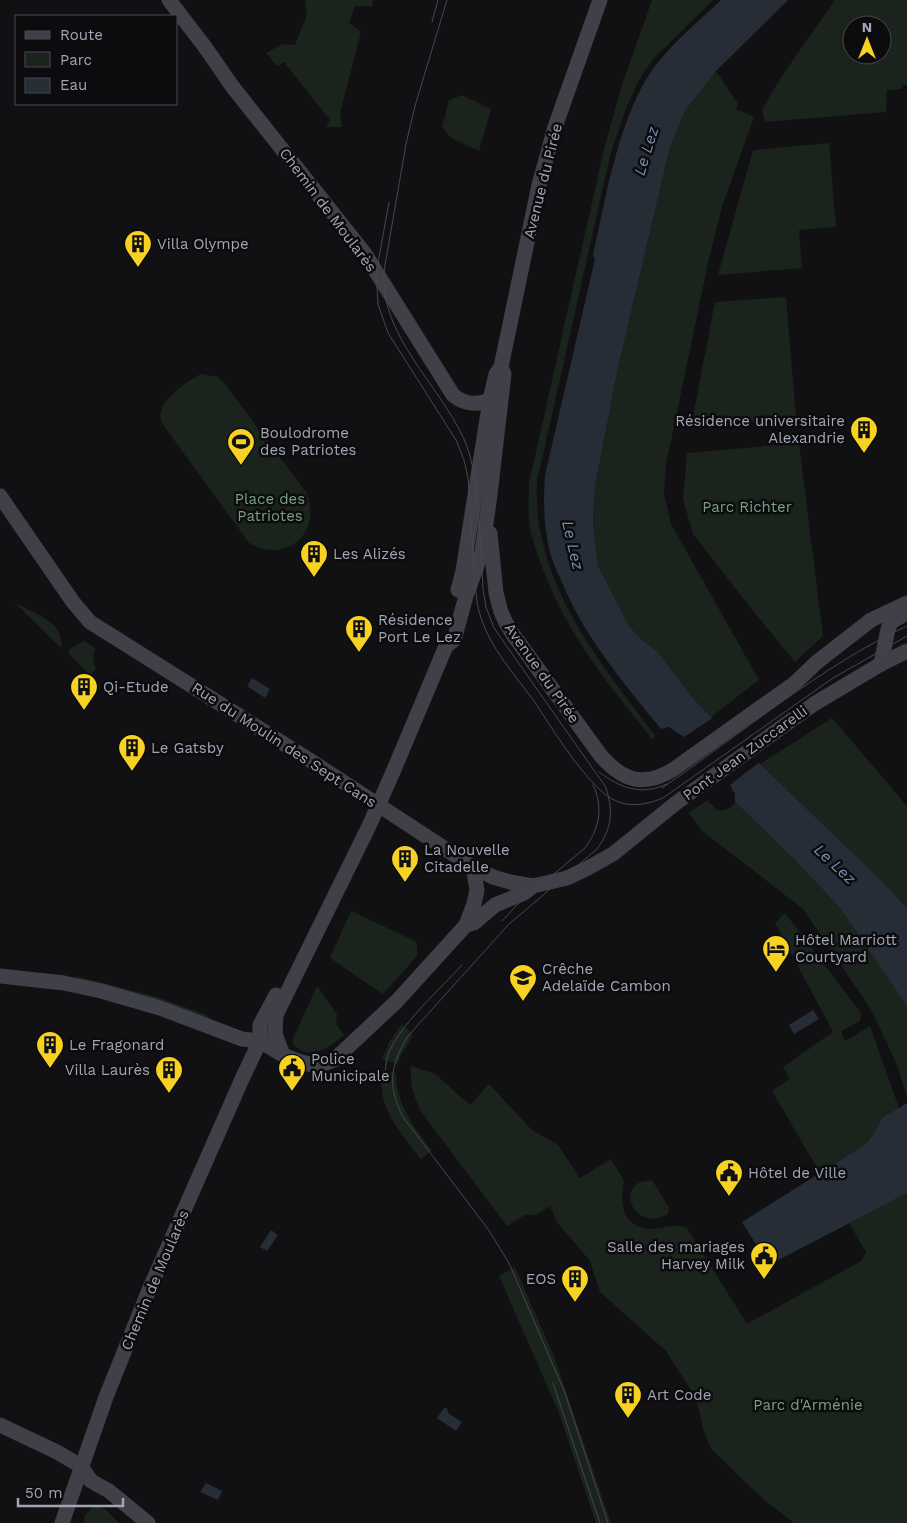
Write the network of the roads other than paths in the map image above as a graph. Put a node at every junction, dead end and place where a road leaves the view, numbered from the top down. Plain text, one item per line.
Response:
1 (169, 0) edge
2 (600, 0) edge
3 (501, 367) junction
4 (490, 400) junction
5 (476, 489) joint
6 (0, 496) edge
7 (487, 521) junction
8 (907, 603) edge
9 (907, 613) edge
10 (446, 646) junction
11 (907, 651) edge
12 (881, 664) junction
13 (662, 777) joint
14 (378, 805) junction
15 (480, 871) junction
16 (533, 886) junction
17 (466, 926) junction
18 (301, 965) junction
19 (0, 976) edge
20 (275, 1034) junction
21 (260, 1042) junction
22 (283, 1055) junction
23 (0, 1425) edge
24 (81, 1466) junction
25 (62, 1523) edge
26 (148, 1523) edge

1 - 4 main road, Chemin de Moularès
2 - 3 main road, Avenue du Pirée
3 - 4 main road, Avenue du Pirée
3 - 7 main road, Avenue du Pirée
4 - 5 main road, Avenue du Pirée
5 - 10 main road, Chemin de Moularès
6 - 14 main road, Rue du Moulin des Sept Cans
7 - 10 main road, Chemin de Moularès
7 - 13 main road, Avenue du Pirée
8 - 13 main road, Pont Jean Zuccarelli
9 - 12 main road
10 - 14 main road, Chemin de Moularès
11 - 12 main road, Pont Jean Zuccarelli
12 - 16 main road, Pont Jean Zuccarelli
14 - 15 main road, Rue du Moulin des Sept Cans
14 - 18 main road, Chemin de Moularès
15 - 16 main road, Rue du Moulin des Sept Cans
15 - 17 main road
16 - 17 main road
17 - 22 main road
18 - 20 main road
18 - 21 main road, Chemin de Moularès
19 - 21 main road
20 - 21 main road
20 - 22 main road
21 - 22 main road
21 - 24 main road, Chemin de Moularès
23 - 24 main road
24 - 25 main road, Chemin de Moularès
24 - 26 main road

